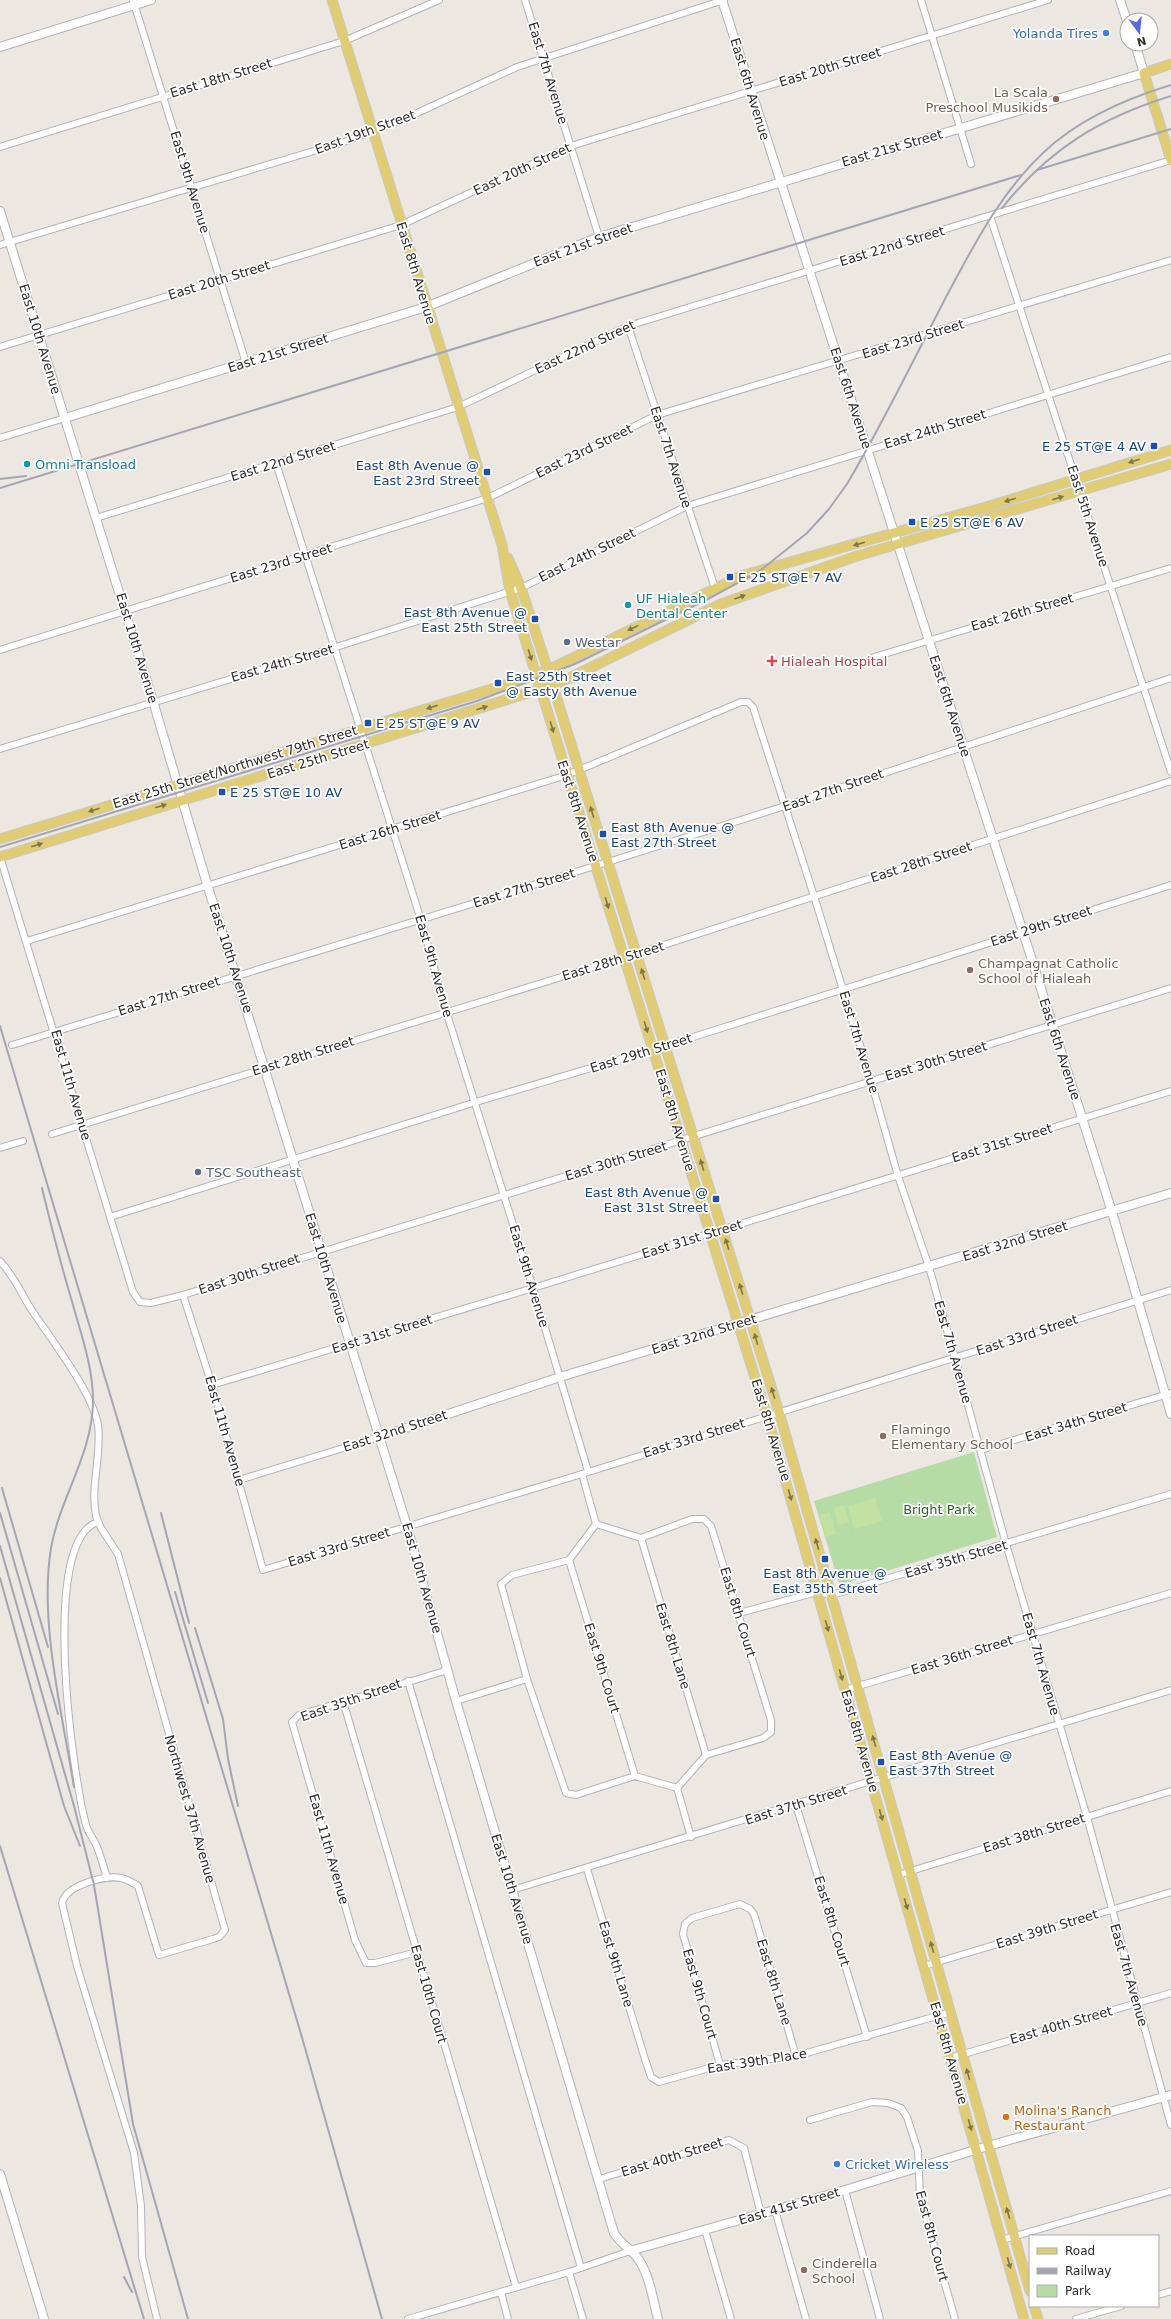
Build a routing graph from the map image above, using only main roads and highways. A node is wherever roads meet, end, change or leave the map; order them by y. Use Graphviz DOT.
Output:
graph roads {
  1 [pos="332,0"];
  2 [pos="1171,64"];
  3 [pos="1171,160"];
  4 [pos="1171,450"];
  5 [pos="1171,464"];
  6 [pos="502,545"];
  7 [pos="548,670"];
  8 [pos="536,674"];
  9 [pos="552,685"];
  10 [pos="541,689"];
  11 [pos="67,819"];
  12 [pos="72,834"];
  13 [pos="0,839"];
  14 [pos="0,857"];
  15 [pos="1029,2287"];
  16 [pos="1034,2307"];
  17 [pos="1024,2319"];
  18 [pos="1038,2319"];
  1 -- 6 [label="main road, East 8th Avenue"];
  2 -- 3 [label="main road, East 21st Street"];
  4 -- 7 [label="main road, East 25th Street/Northwest 79th Street, one-way"];
  9 -- 5 [label="main road, East 25th Street, one-way"];
  6 -- 7 [label="main road, East 8th Avenue"];
  6 -- 8 [label="main road, East 8th Avenue, one-way"];
  7 -- 8 [label="main road, East 25th Street/Northwest 79th Street"];
  7 -- 9 [label="main road, East 8th Avenue"];
  8 -- 10 [label="main road, East 8th Avenue"];
  8 -- 11 [label="main road, East 25th Street/Northwest 79th Street, one-way"];
  9 -- 10 [label="main road, East 25th Street"];
  15 -- 9 [label="main road, East 8th Avenue, one-way"];
  12 -- 10 [label="main road, East 25th Street, one-way"];
  10 -- 17 [label="main road, East 8th Avenue, one-way"];
  11 -- 12 [label="main road"];
  11 -- 13 [label="main road, East 25th Street/Northwest 79th Street"];
  14 -- 12 [label="main road, East 25th Street, one-way"];
  16 -- 18 [label="main road"];
}
